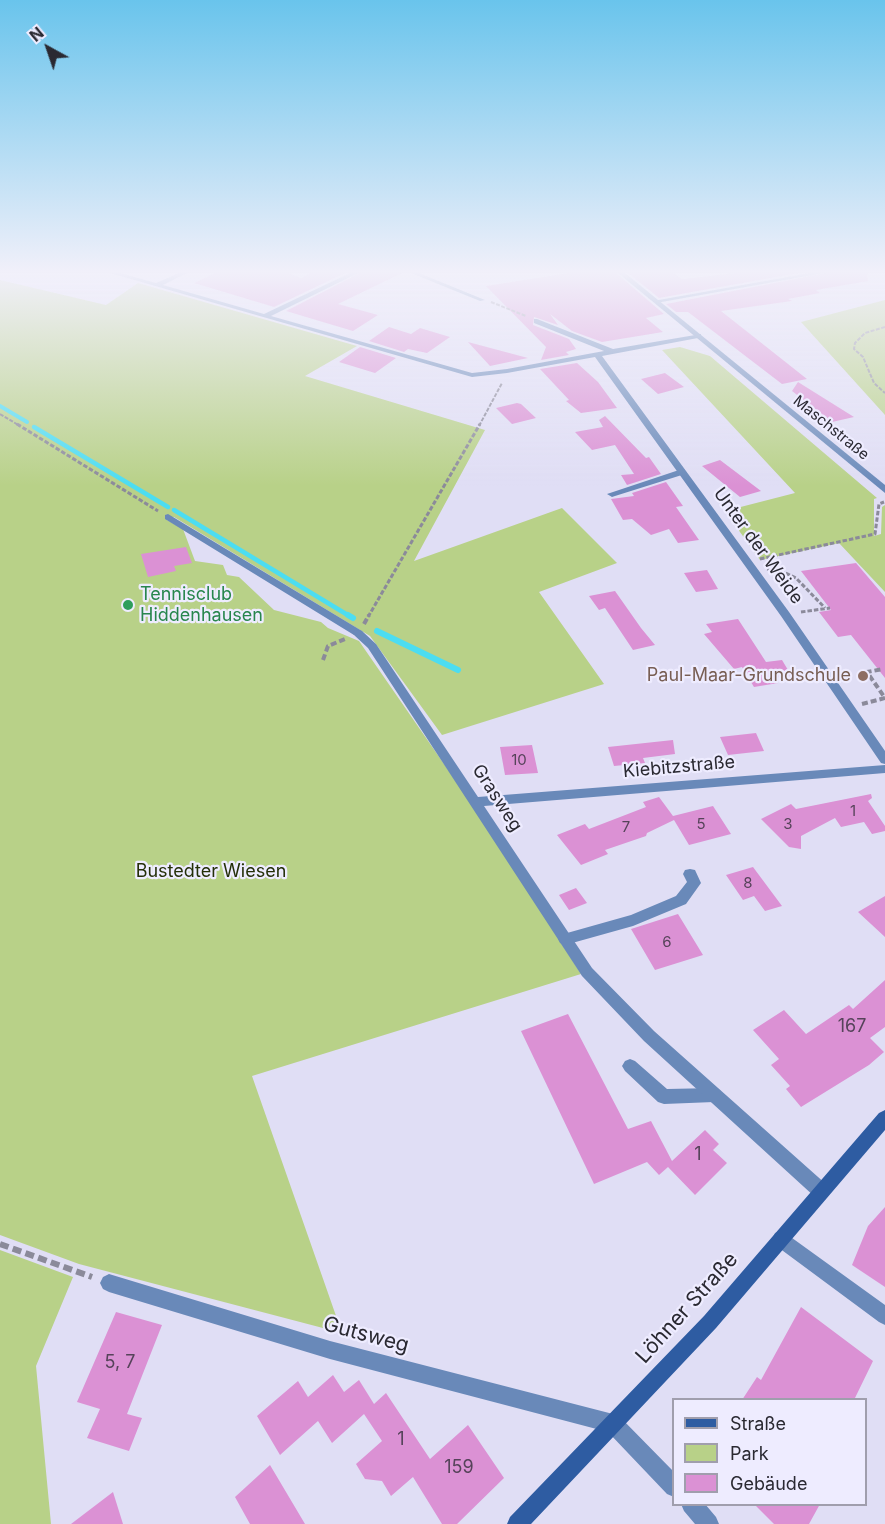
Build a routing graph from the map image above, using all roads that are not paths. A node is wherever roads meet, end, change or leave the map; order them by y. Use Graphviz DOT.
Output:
graph roads {
  1 [pos="363,344"];
  2 [pos="593,344"];
  3 [pos="654,344"];
  4 [pos="708,344"];
  5 [pos="612,352"];
  6 [pos="597,355"];
  7 [pos="682,472"];
  8 [pos="885,490"];
  9 [pos="612,494"];
  10 [pos="168,517"];
  11 [pos="885,760"];
  12 [pos="885,769"];
  13 [pos="477,802"];
  14 [pos="690,874"];
  15 [pos="565,939"];
  16 [pos="630,1066"];
  17 [pos="714,1095"];
  18 [pos="885,1118"];
  19 [pos="821,1191"];
  20 [pos="781,1239"];
  21 [pos="109,1283"];
  22 [pos="885,1316"];
  23 [pos="614,1424"];
  24 [pos="672,1485"];
  25 [pos="693,1506"];
  26 [pos="517,1524"];
  27 [pos="709,1524"];
  1 -- 6 [label="street"];
  2 -- 5 [label="street"];
  3 -- 5 [label="street"];
  4 -- 8 [label="street, Maschstraße"];
  5 -- 6 [label="street"];
  6 -- 7 [label="street, Unter der Weide"];
  7 -- 9 [label="street"];
  7 -- 11 [label="street, Unter der Weide"];
  10 -- 13 [label="street, Grasweg"];
  12 -- 13 [label="street, Kiebitzstraße"];
  13 -- 15 [label="street, Grasweg"];
  14 -- 15 [label="street"];
  15 -- 17 [label="street, Grasweg"];
  16 -- 17 [label="street"];
  17 -- 19 [label="street, Grasweg"];
  18 -- 19 [label="main road, Löhner Straße"];
  19 -- 20 [label="main road, Löhner Straße"];
  20 -- 22 [label="street"];
  20 -- 23 [label="main road, Löhner Straße"];
  21 -- 23 [label="street, Gutsweg"];
  23 -- 24 [label="street"];
  23 -- 26 [label="main road, Löhner Straße"];
  25 -- 27 [label="street"];
}
